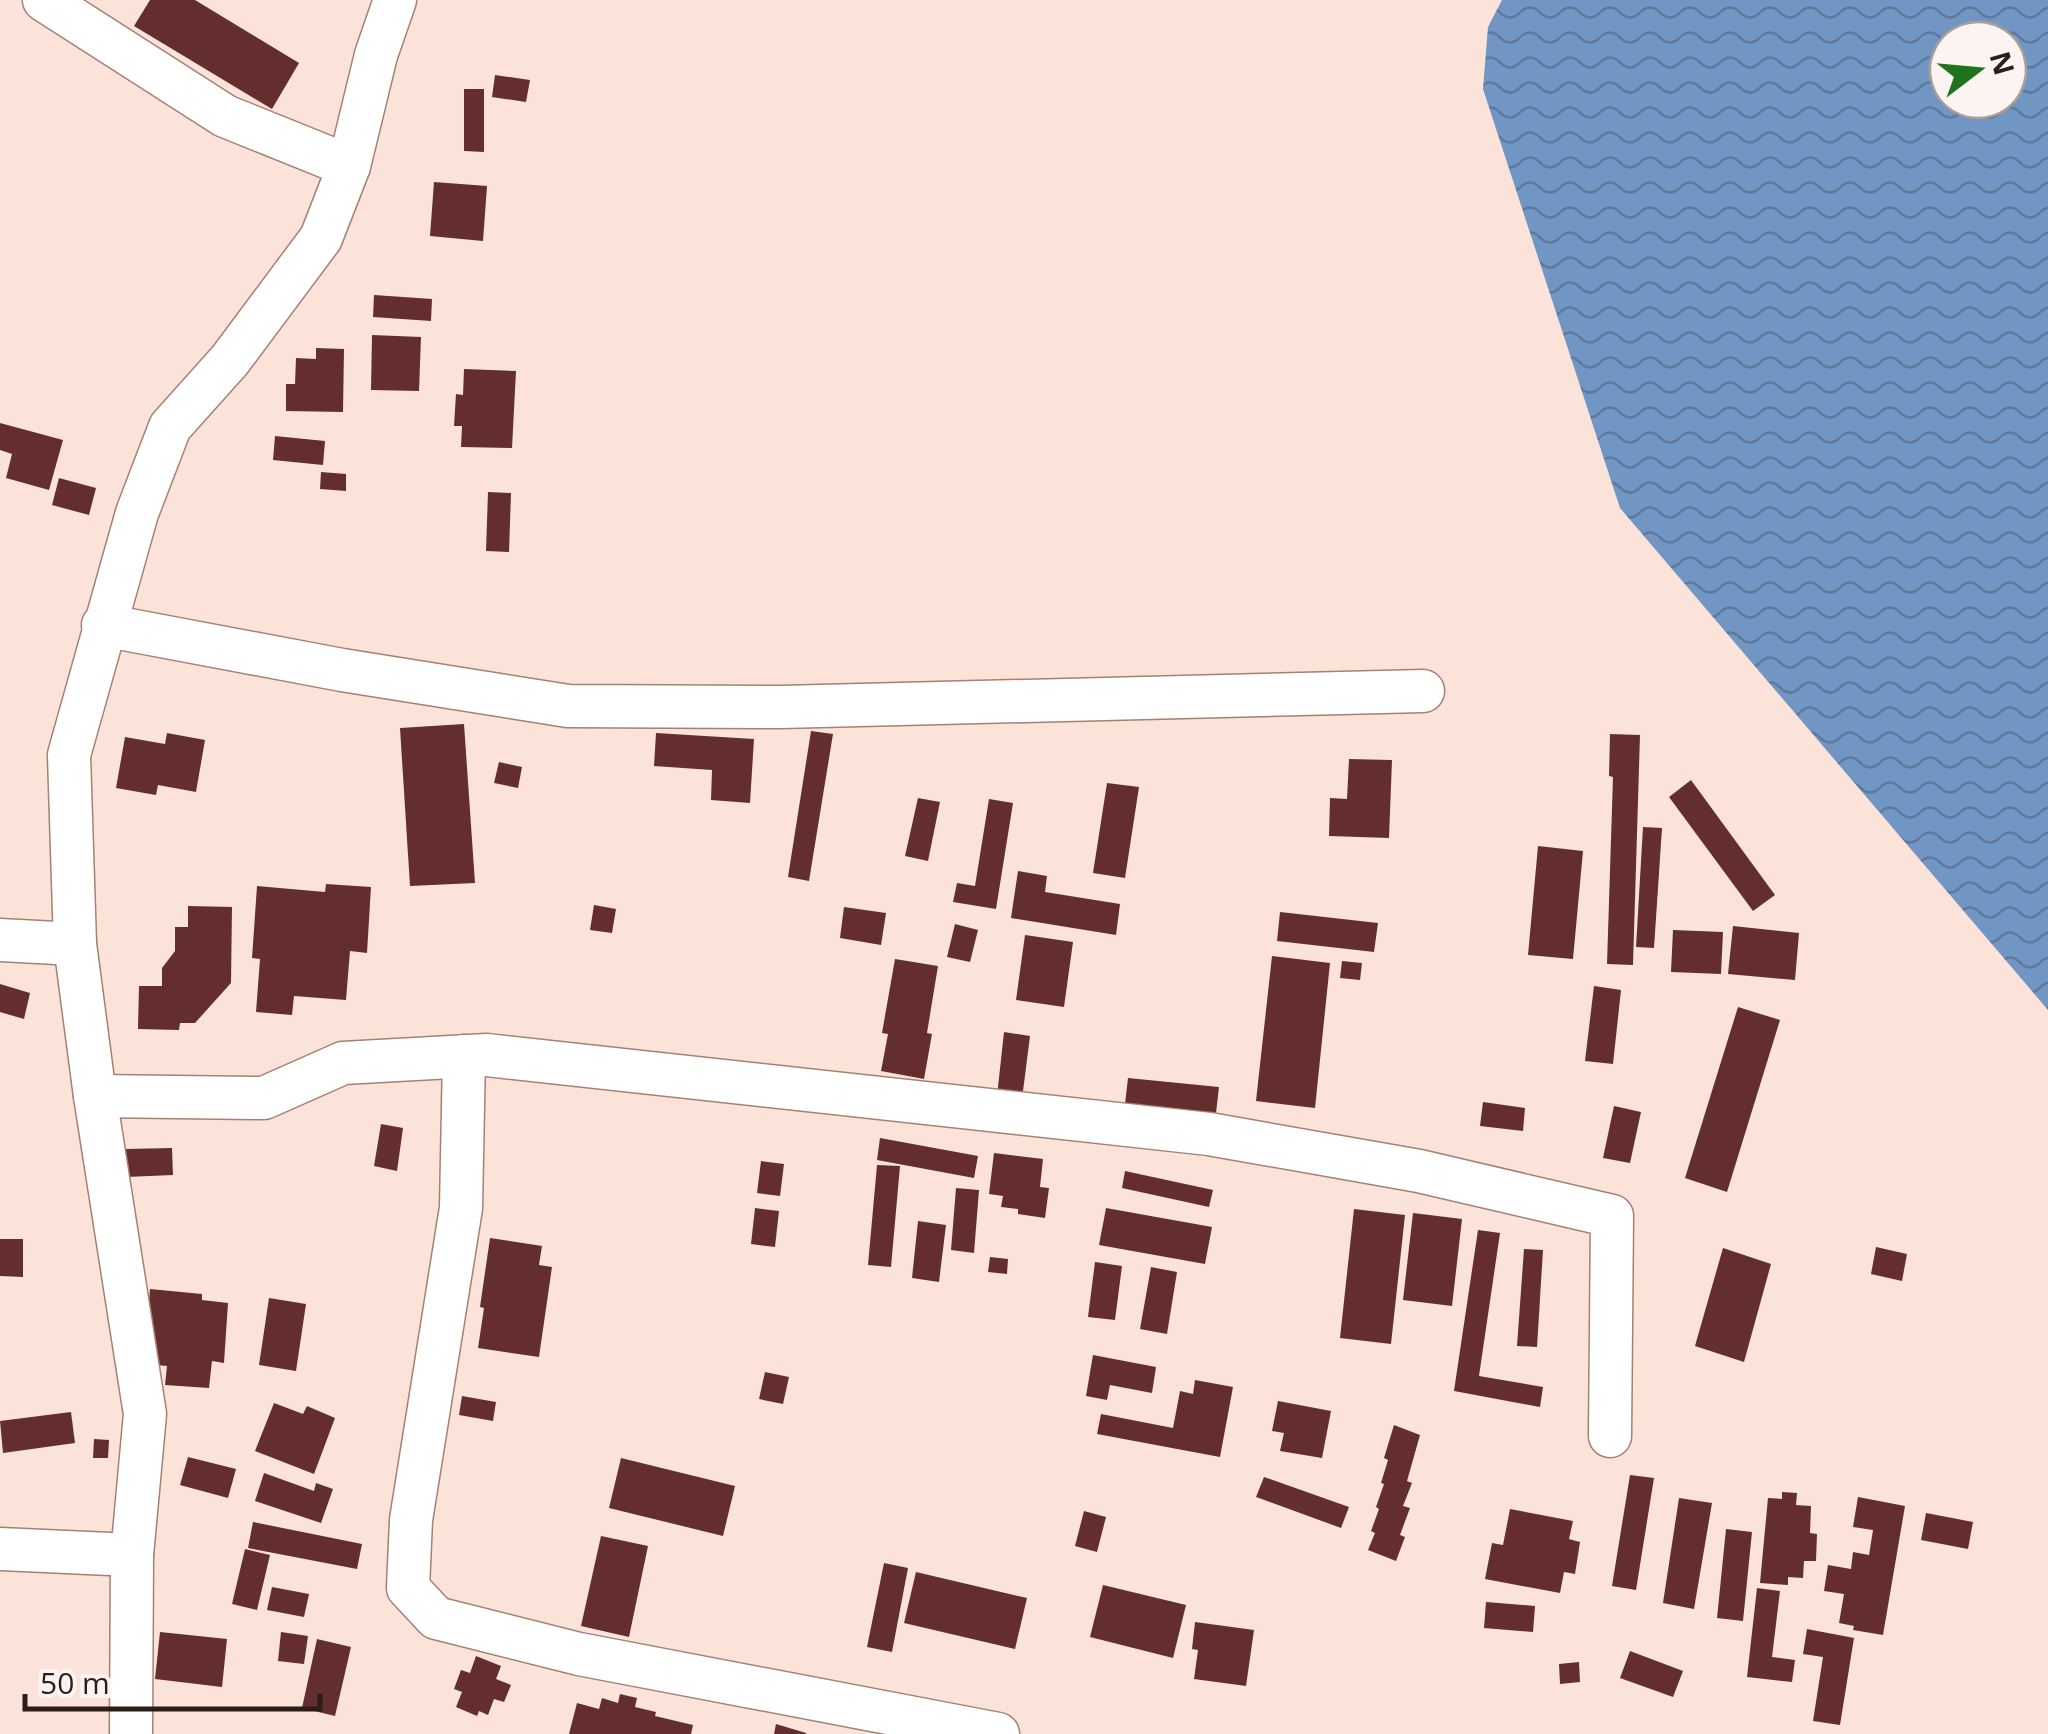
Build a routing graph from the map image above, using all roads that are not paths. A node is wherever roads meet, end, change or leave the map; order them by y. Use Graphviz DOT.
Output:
graph roads {
  1 [pos="44,0"];
  2 [pos="395,0"];
  3 [pos="349,166"];
  4 [pos="103,625"];
  5 [pos="1423,691"];
  6 [pos="0,940"];
  7 [pos="75,944"];
  8 [pos="464,1056"];
  9 [pos="95,1096"];
  10 [pos="1610,1436"];
  11 [pos="0,1548"];
  12 [pos="132,1555"];
  13 [pos="131,1734"];
  14 [pos="998,1734"];
  1 -- 3 [label="street"];
  2 -- 3 [label="street"];
  3 -- 4 [label="street"];
  4 -- 5 [label="street"];
  4 -- 7 [label="street"];
  6 -- 7 [label="street"];
  7 -- 9 [label="street"];
  8 -- 9 [label="street"];
  8 -- 10 [label="street"];
  8 -- 14 [label="street"];
  9 -- 12 [label="street"];
  11 -- 12 [label="street"];
  12 -- 13 [label="street"];
}
